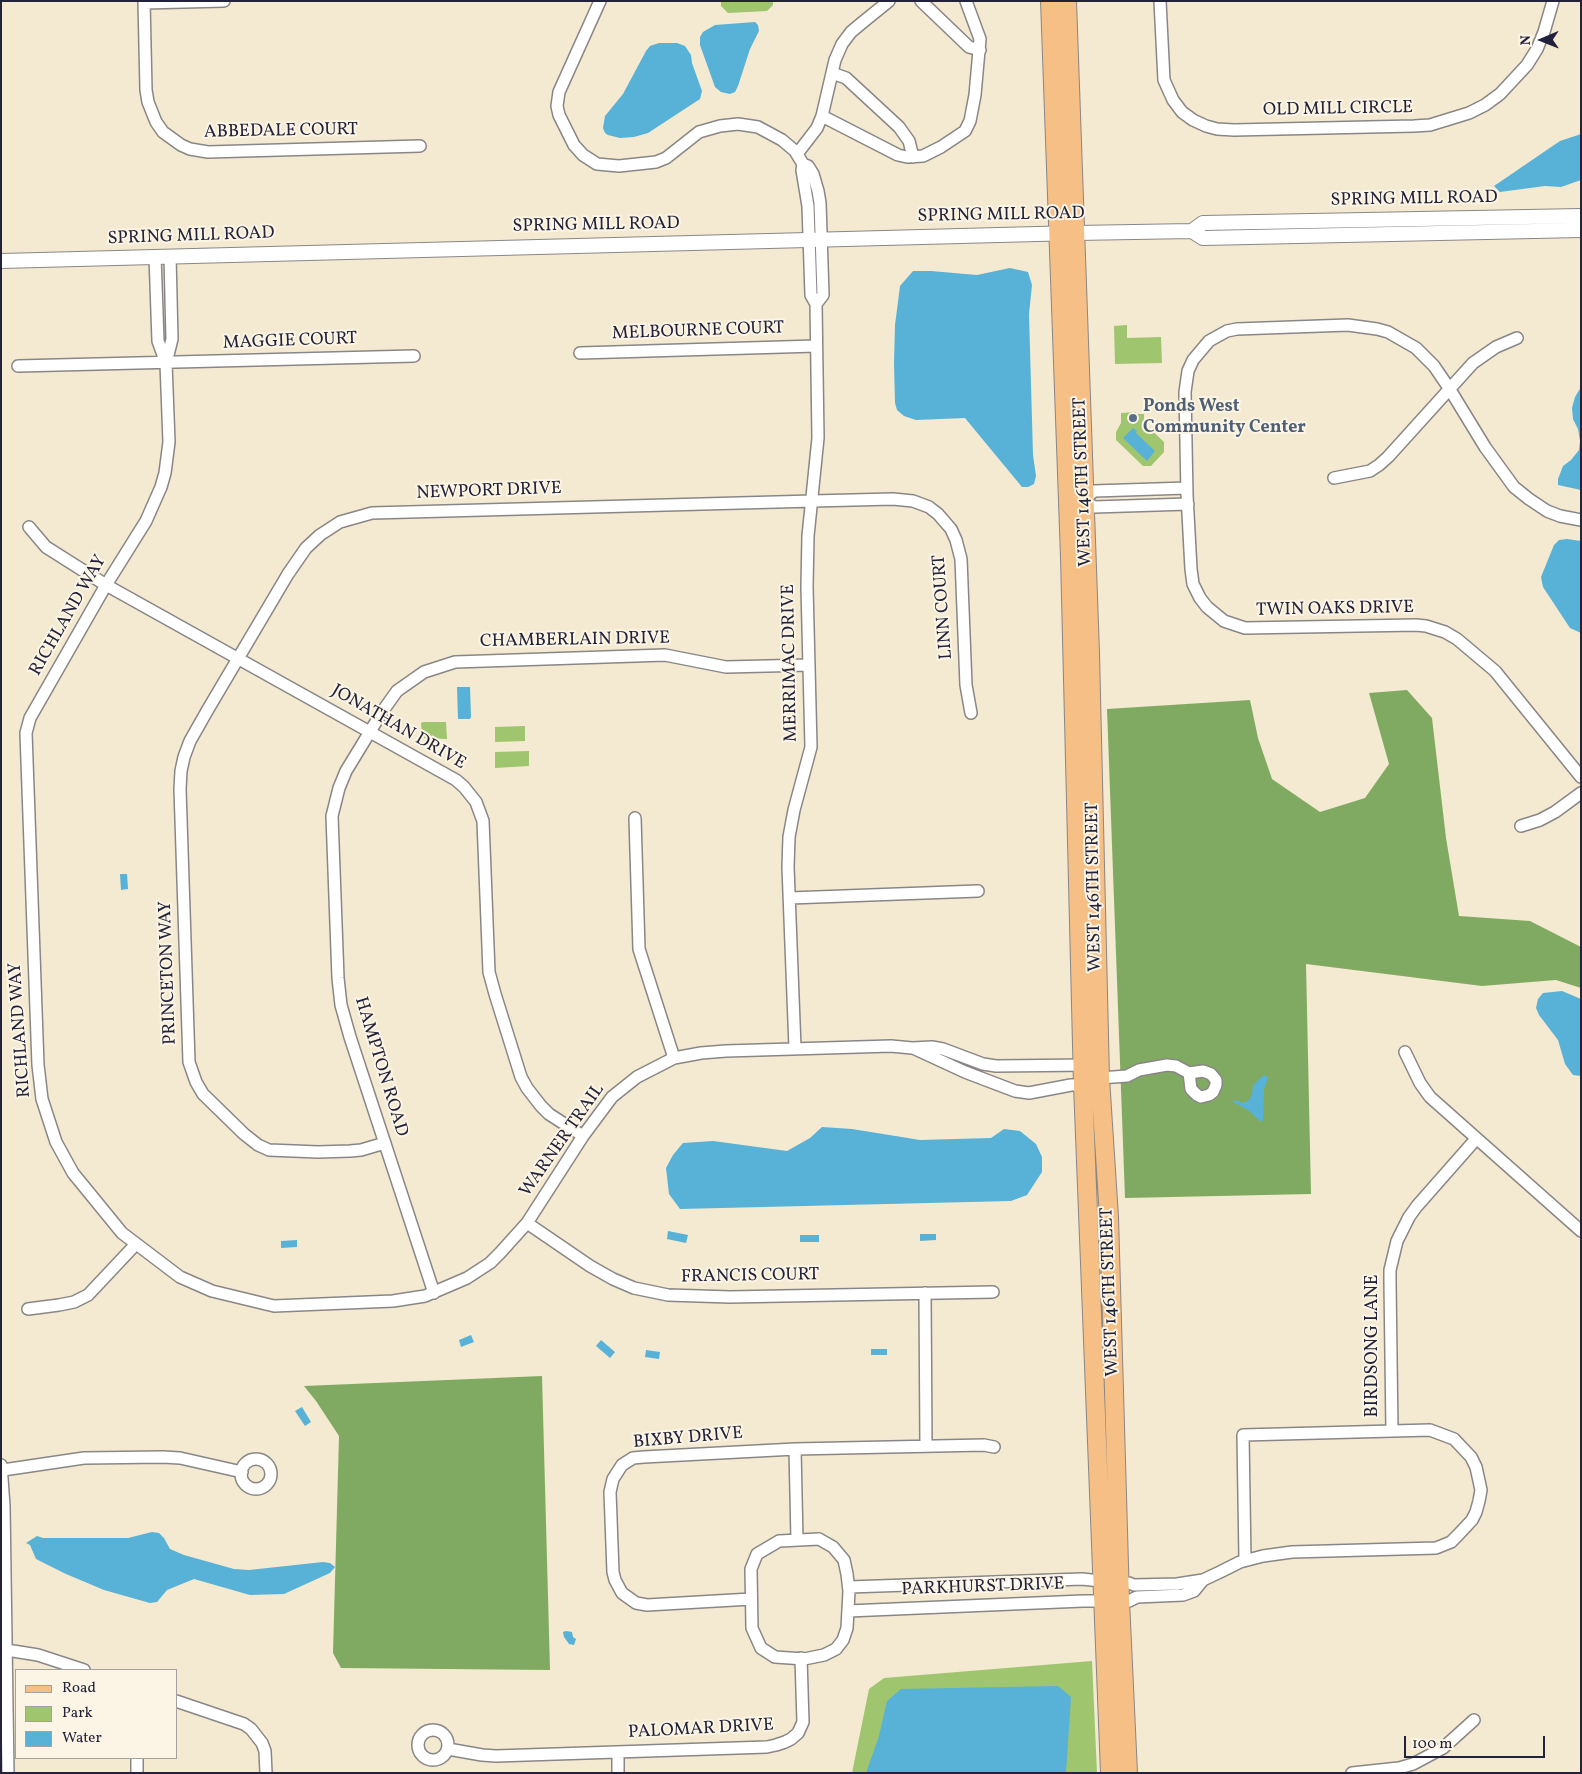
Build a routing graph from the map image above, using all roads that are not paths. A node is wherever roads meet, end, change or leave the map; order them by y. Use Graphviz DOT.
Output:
graph roads {
  1 [pos="224,1"];
  2 [pos="600,1"];
  3 [pos="889,1"];
  4 [pos="921,1"];
  5 [pos="966,1"];
  6 [pos="1050,1"];
  7 [pos="1066,1"];
  8 [pos="1160,1"];
  9 [pos="1553,1"];
  10 [pos="144,2"];
  11 [pos="980,50"];
  12 [pos="832,73"];
  13 [pos="822,116"];
  14 [pos="420,146"];
  15 [pos="913,157"];
  16 [pos="800,159"];
  17 [pos="1581,216"];
  18 [pos="1581,230"];
  19 [pos="1192,231"];
  20 [pos="1067,234"];
  21 [pos="816,240"];
  22 [pos="155,256"];
  23 [pos="170,256"];
  24 [pos="1,260"];
  25 [pos="1518,338"];
  26 [pos="816,346"];
  27 [pos="580,353"];
  28 [pos="414,356"];
  29 [pos="166,363"];
  30 [pos="18,366"];
  31 [pos="1449,388"];
  32 [pos="1334,478"];
  33 [pos="1187,496"];
  34 [pos="813,501"];
  35 [pos="1076,501"];
  36 [pos="1581,520"];
  37 [pos="29,527"];
  38 [pos="106,585"];
  39 [pos="238,658"];
  40 [pos="809,665"];
  41 [pos="971,713"];
  42 [pos="1092,727"];
  43 [pos="1074,728"];
  44 [pos="370,731"];
  45 [pos="1581,777"];
  46 [pos="1581,793"];
  47 [pos="635,818"];
  48 [pos="1521,826"];
  49 [pos="978,892"];
  50 [pos="790,898"];
  51 [pos="795,1048"];
  52 [pos="912,1048"];
  53 [pos="1406,1052"];
  54 [pos="674,1058"];
  55 [pos="983,1064"];
  56 [pos="1189,1073"];
  57 [pos="1096,1074"];
  58 [pos="980,1077"];
  59 [pos="1083,1085"];
  60 [pos="583,1136"];
  61 [pos="1476,1139"];
  62 [pos="385,1143"];
  63 [pos="527,1223"];
  64 [pos="1581,1231"];
  65 [pos="136,1244"];
  66 [pos="993,1292"];
  67 [pos="434,1293"];
  68 [pos="925,1293"];
  69 [pos="355,1302"];
  70 [pos="28,1309"];
  71 [pos="1392,1431"];
  72 [pos="926,1446"];
  73 [pos="994,1447"];
  74 [pos="795,1449"];
  75 [pos="2,1468"];
  76 [pos="242,1472"];
  77 [pos="797,1540"];
  78 [pos="1245,1560"];
  79 [pos="1204,1580"];
  80 [pos="849,1587"];
  81 [pos="1111,1591"];
  82 [pos="751,1599"];
  83 [pos="848,1611"];
  84 [pos="4,1651"];
  85 [pos="801,1658"];
  86 [pos="81,1669"];
  87 [pos="178,1702"];
  88 [pos="1474,1720"];
  89 [pos="448,1749"];
  90 [pos="618,1752"];
  91 [pos="137,1759"];
  92 [pos="1399,1771"];
  93 [pos="8,1773"];
  94 [pos="137,1773"];
  95 [pos="266,1773"];
  96 [pos="618,1773"];
  97 [pos="1110,1773"];
  98 [pos="1128,1773"];
  99 [pos="1352,1773"];
  1 -- 10 [label="street"];
  2 -- 16 [label="street, MERRIMAC DRIVE"];
  3 -- 12 [label="street"];
  4 -- 11 [label="street"];
  5 -- 11 [label="street"];
  6 -- 20 [label="main road, WEST 146TH STREET"];
  7 -- 20 [label="main road, WEST 146TH STREET"];
  8 -- 9 [label="street, OLD MILL CIRCLE"];
  10 -- 14 [label="street, ABBEDALE COURT"];
  11 -- 15 [label="street"];
  12 -- 13 [label="street"];
  12 -- 15 [label="street"];
  13 -- 15 [label="street"];
  13 -- 16 [label="street"];
  16 -- 21 [label="street, MERRIMAC DRIVE"];
  17 -- 19 [label="street, SPRING MILL ROAD"];
  18 -- 19 [label="street, SPRING MILL ROAD"];
  19 -- 20 [label="street, SPRING MILL ROAD"];
  20 -- 21 [label="street, SPRING MILL ROAD"];
  20 -- 35 [label="main road, WEST 146TH STREET"];
  21 -- 23 [label="street, SPRING MILL ROAD"];
  21 -- 26 [label="street, MERRIMAC DRIVE"];
  22 -- 23 [label="street, SPRING MILL ROAD"];
  22 -- 24 [label="street, SPRING MILL ROAD"];
  22 -- 29 [label="street"];
  23 -- 29 [label="street, RICHLAND WAY"];
  25 -- 31 [label="street"];
  26 -- 27 [label="street, MELBOURNE COURT"];
  26 -- 34 [label="street, MERRIMAC DRIVE"];
  28 -- 29 [label="street, MAGGIE COURT"];
  29 -- 30 [label="street, MAGGIE COURT"];
  29 -- 38 [label="street, RICHLAND WAY"];
  31 -- 32 [label="street"];
  31 -- 33 [label="street, TWIN OAKS DRIVE"];
  31 -- 36 [label="street, TWIN OAKS DRIVE"];
  33 -- 35 [label="street"];
  33 -- 35 [label="street"];
  33 -- 45 [label="street, TWIN OAKS DRIVE"];
  34 -- 39 [label="street, NEWPORT DRIVE"];
  34 -- 40 [label="street, MERRIMAC DRIVE"];
  34 -- 41 [label="street, LINN COURT"];
  35 -- 42 [label="main road, WEST 146TH STREET"];
  35 -- 43 [label="main road, WEST 146TH STREET"];
  37 -- 38 [label="street, JONATHAN DRIVE"];
  38 -- 39 [label="street, JONATHAN DRIVE"];
  38 -- 65 [label="street, RICHLAND WAY"];
  39 -- 44 [label="street, JONATHAN DRIVE"];
  39 -- 62 [label="street, PRINCETON WAY"];
  40 -- 44 [label="street, CHAMBERLAIN DRIVE"];
  40 -- 50 [label="street, MERRIMAC DRIVE"];
  42 -- 43 [label="main road"];
  42 -- 57 [label="main road, WEST 146TH STREET"];
  43 -- 57 [label="main road, WEST 146TH STREET"];
  44 -- 60 [label="street, JONATHAN DRIVE"];
  44 -- 62 [label="street, HAMPTON ROAD"];
  46 -- 48 [label="street"];
  47 -- 54 [label="street"];
  49 -- 50 [label="street"];
  50 -- 51 [label="street, MERRIMAC DRIVE"];
  51 -- 52 [label="street, WARNER TRAIL"];
  51 -- 54 [label="street, WARNER TRAIL"];
  52 -- 55 [label="street, WARNER TRAIL"];
  52 -- 58 [label="street, WARNER TRAIL"];
  53 -- 61 [label="street"];
  54 -- 60 [label="street, WARNER TRAIL"];
  55 -- 57 [label="street, WARNER TRAIL"];
  55 -- 58 [label="street"];
  56 -- 57 [label="street, WARNER TRAIL"];
  57 -- 59 [label="main road, WEST 146TH STREET"];
  57 -- 81 [label="main road, WEST 146TH STREET"];
  58 -- 59 [label="street, WARNER TRAIL"];
  59 -- 81 [label="main road, WEST 146TH STREET"];
  60 -- 63 [label="street, WARNER TRAIL"];
  61 -- 64 [label="street"];
  61 -- 71 [label="street, BIRDSONG LANE"];
  62 -- 67 [label="street, HAMPTON ROAD"];
  63 -- 67 [label="street, WARNER TRAIL"];
  63 -- 68 [label="street, FRANCIS COURT"];
  65 -- 69 [label="street, RICHLAND WAY"];
  65 -- 70 [label="street"];
  66 -- 68 [label="street, FRANCIS COURT"];
  67 -- 69 [label="street, WARNER TRAIL"];
  68 -- 72 [label="street"];
  71 -- 78 [label="street"];
  71 -- 78 [label="street"];
  72 -- 73 [label="street, BIXBY DRIVE"];
  72 -- 74 [label="street, BIXBY DRIVE"];
  74 -- 77 [label="street"];
  74 -- 82 [label="street, BIXBY DRIVE"];
  75 -- 76 [label="street"];
  75 -- 84 [label="street"];
  77 -- 80 [label="street"];
  77 -- 82 [label="street"];
  78 -- 79 [label="street"];
  79 -- 81 [label="street"];
  79 -- 81 [label="street"];
  80 -- 81 [label="street, PARKHURST DRIVE"];
  80 -- 83 [label="street"];
  81 -- 83 [label="street, PARKHURST DRIVE"];
  81 -- 97 [label="main road, WEST 146TH STREET"];
  81 -- 98 [label="main road, WEST 146TH STREET"];
  82 -- 85 [label="street"];
  83 -- 85 [label="street"];
  84 -- 86 [label="street"];
  84 -- 93 [label="street"];
  85 -- 90 [label="street, PALOMAR DRIVE"];
  87 -- 95 [label="street"];
  88 -- 92 [label="street"];
  89 -- 90 [label="street, PALOMAR DRIVE"];
  90 -- 96 [label="street"];
  91 -- 94 [label="street"];
  92 -- 99 [label="street"];
}
